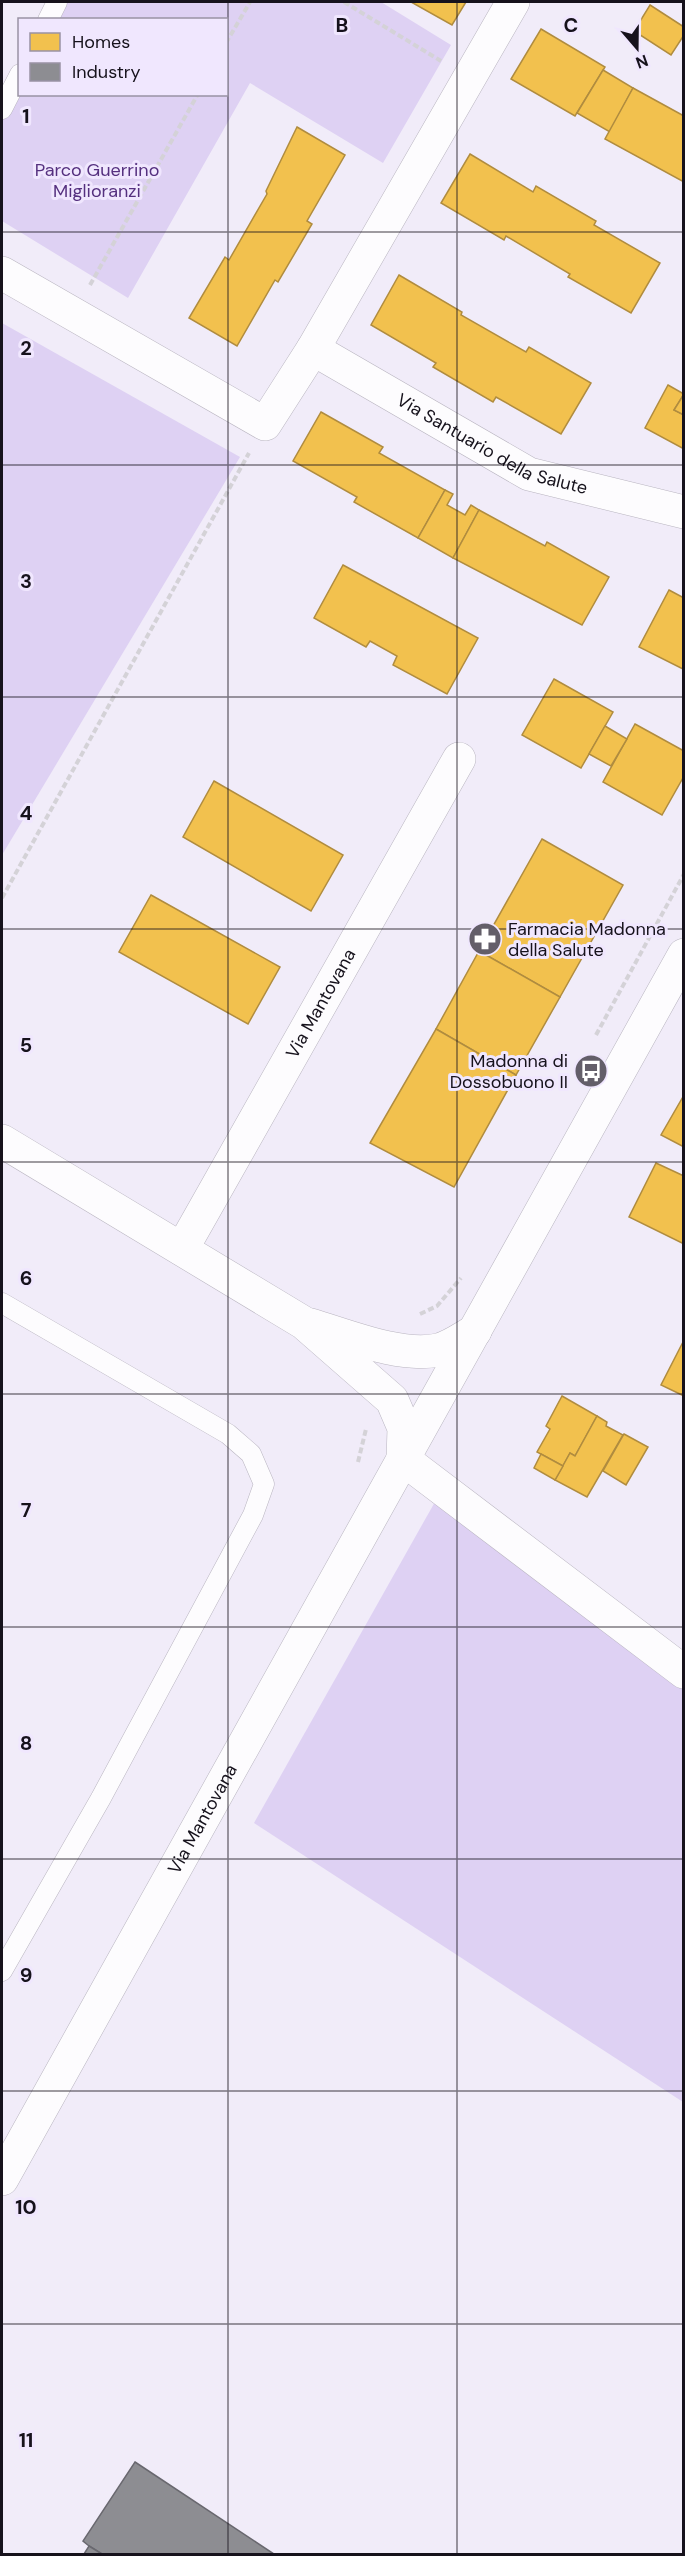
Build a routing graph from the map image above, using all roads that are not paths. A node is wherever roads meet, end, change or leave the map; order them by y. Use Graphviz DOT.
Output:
graph roads {
  1 [pos="57,2"];
  2 [pos="513,2"];
  3 [pos="49,18"];
  4 [pos="18,78"];
  5 [pos="2,109"];
  6 [pos="2,273"];
  7 [pos="313,349"];
  8 [pos="684,512"];
  9 [pos="459,759"];
  10 [pos="684,955"];
  11 [pos="2,1142"];
  12 [pos="182,1250"];
  13 [pos="2,1303"];
  14 [pos="304,1323"];
  15 [pos="475,1330"];
  16 [pos="404,1460"];
  17 [pos="684,1672"];
  18 [pos="2,1971"];
  19 [pos="2,2179"];
  1 -- 3 [label="lane"];
  2 -- 7 [label="street"];
  4 -- 5 [label="lane"];
  6 -- 7 [label="street"];
  7 -- 8 [label="street, Via Santuario della Salute"];
  9 -- 12 [label="street, Via Mantovana"];
  10 -- 15 [label="street, Via Mantovana"];
  11 -- 12 [label="street, Via Mantovana"];
  12 -- 14 [label="street, Via Mantovana"];
  13 -- 18 [label="lane"];
  14 -- 15 [label="street, Via Mantovana"];
  14 -- 16 [label="street, Via Mantovana"];
  15 -- 16 [label="street, Via Mantovana"];
  16 -- 17 [label="street"];
  16 -- 19 [label="street, Via Mantovana"];
}
